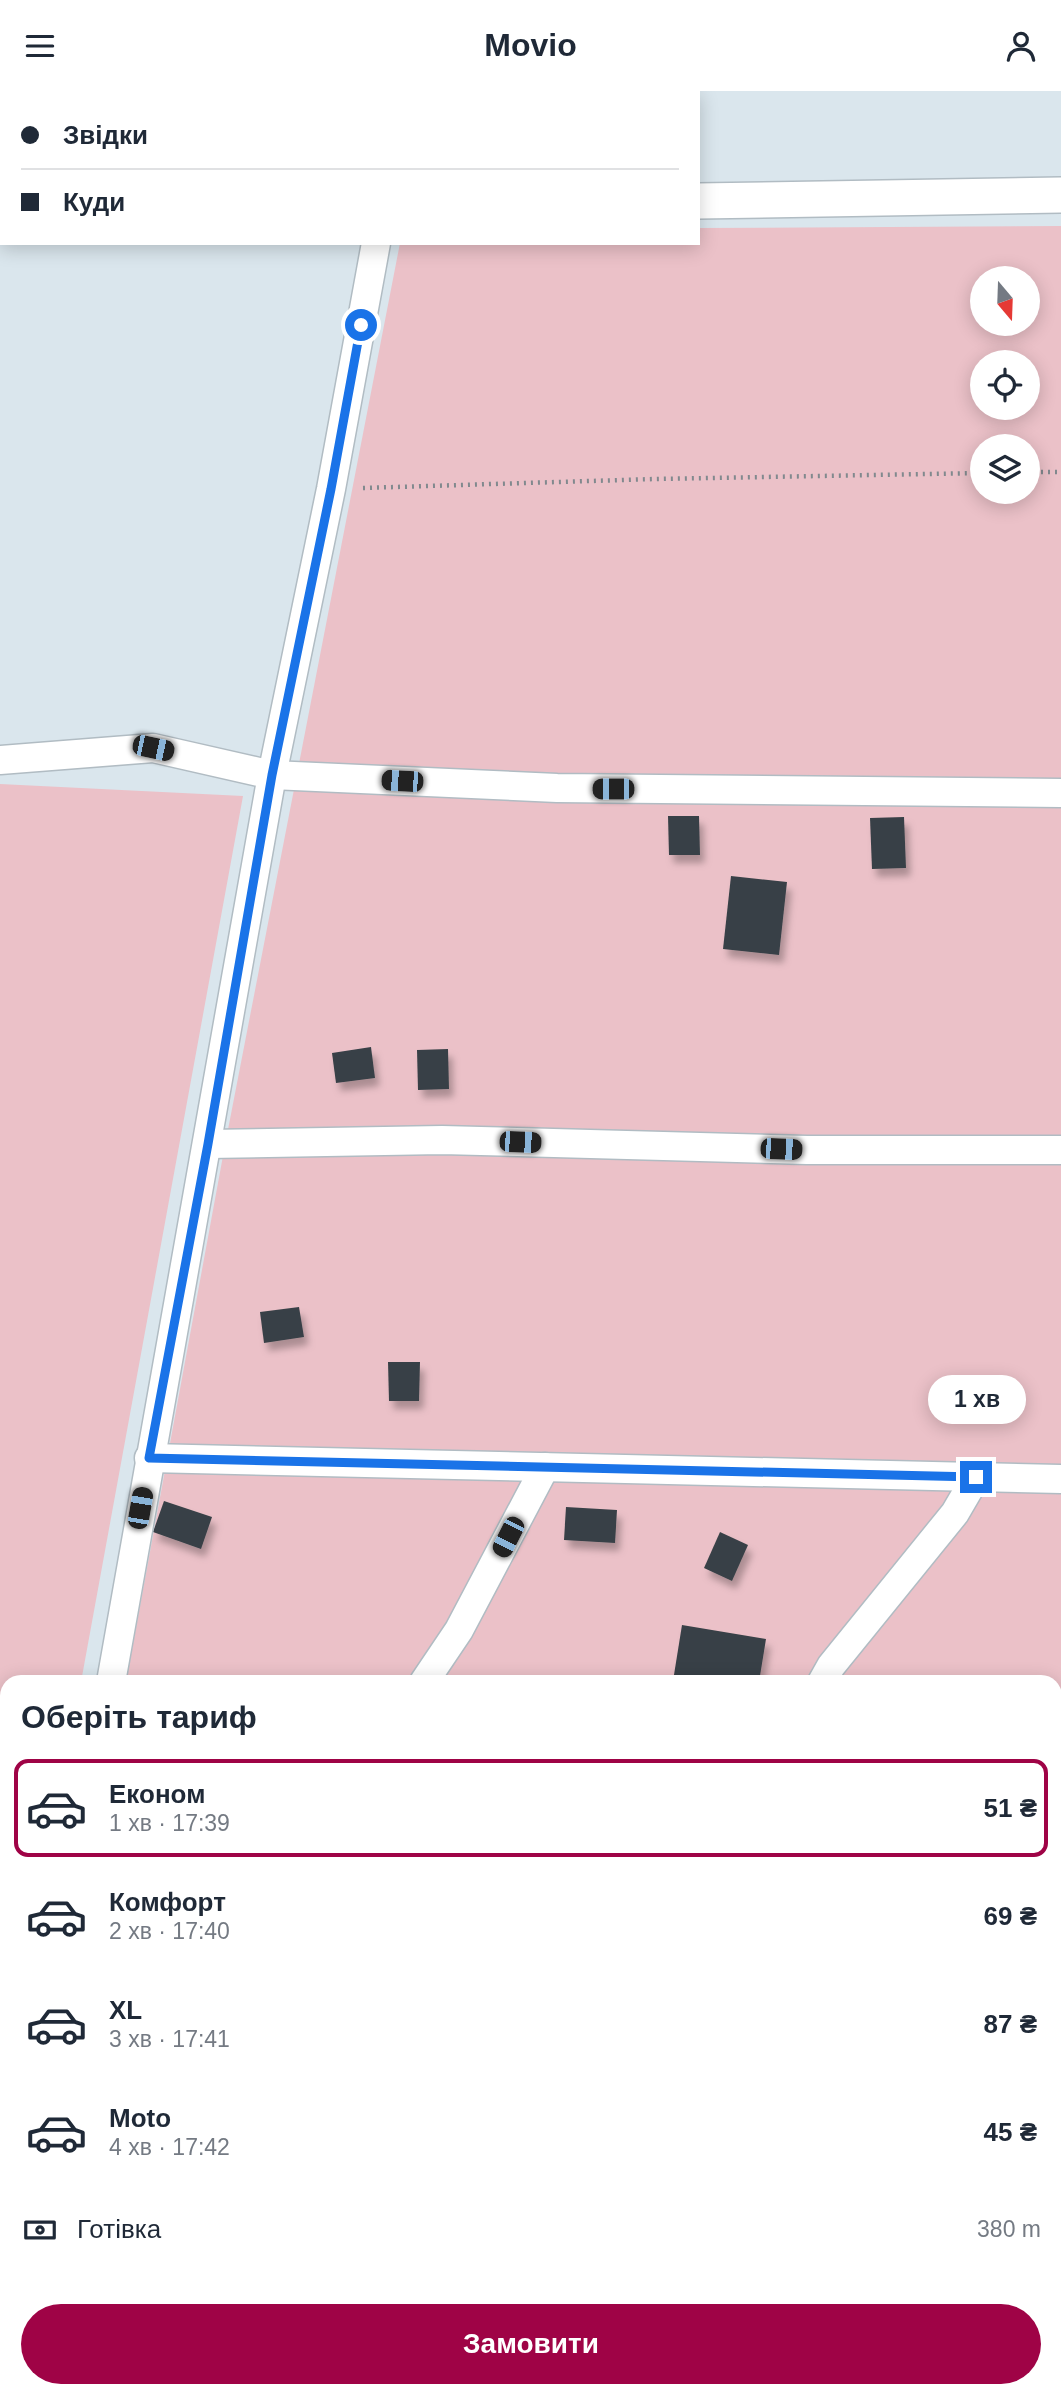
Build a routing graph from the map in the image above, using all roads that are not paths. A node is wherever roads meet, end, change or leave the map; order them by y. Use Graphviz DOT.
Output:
graph roads {
  1 [pos="1061,195"];
  2 [pos="700,201"];
  3 [pos="376,245"];
  4 [pos="0,760"];
  5 [pos="272,775"];
  6 [pos="1061,793"];
  7 [pos="208,1144"];
  8 [pos="1061,1150"];
  9 [pos="149,1458"];
  10 [pos="545,1467"];
  11 [pos="976,1477"];
  12 [pos="1061,1479"];
  13 [pos="112,1675"];
  14 [pos="429,1675"];
  15 [pos="826,1675"];
  1 -- 2 [label="street"];
  3 -- 5 [label="street"];
  4 -- 5 [label="street"];
  5 -- 6 [label="street"];
  5 -- 7 [label="street"];
  7 -- 8 [label="street"];
  7 -- 9 [label="street"];
  9 -- 10 [label="street"];
  9 -- 13 [label="street"];
  10 -- 11 [label="street"];
  10 -- 14 [label="street"];
  11 -- 12 [label="street"];
  11 -- 15 [label="street"];
}
